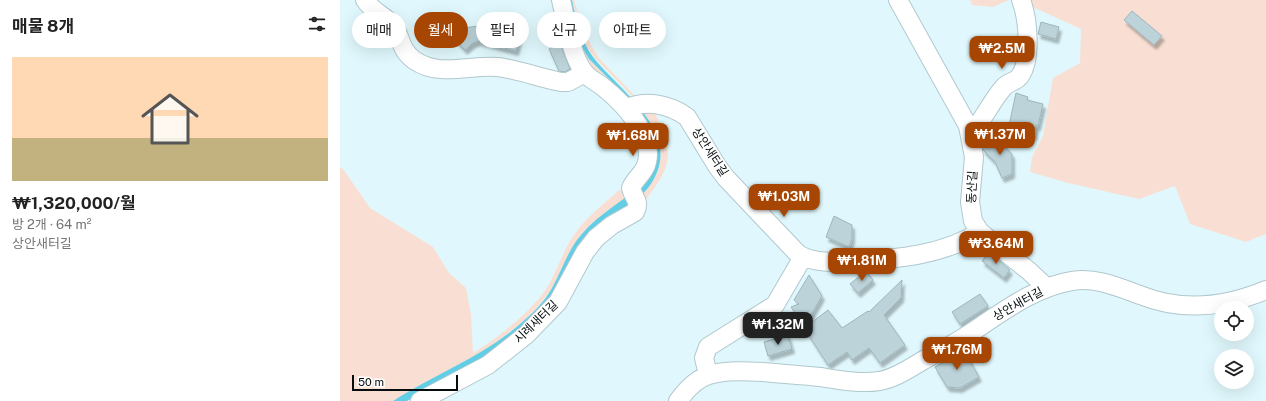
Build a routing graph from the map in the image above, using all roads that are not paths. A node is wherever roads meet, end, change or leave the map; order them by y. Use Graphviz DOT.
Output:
graph roads {
  1 [pos="365,0"];
  2 [pos="561,0"];
  3 [pos="898,0"];
  4 [pos="1021,0"];
  5 [pos="585,73"];
  6 [pos="633,106"];
  7 [pos="971,134"];
  8 [pos="980,232"];
  9 [pos="803,257"];
  10 [pos="1047,288"];
  11 [pos="1266,290"];
  12 [pos="708,375"];
  13 [pos="420,401"];
  14 [pos="678,401"];
  1 -- 5 [label="street"];
  2 -- 5 [label="street, 시례새터길"];
  3 -- 7 [label="street, 동산길"];
  4 -- 7 [label="street"];
  5 -- 6 [label="street, 시례새터길"];
  6 -- 9 [label="street, 상안새터길"];
  6 -- 13 [label="street, 시례새터길"];
  7 -- 8 [label="street, 동산길"];
  8 -- 9 [label="street"];
  8 -- 10 [label="street, 동산길"];
  9 -- 12 [label="street"];
  10 -- 11 [label="street, 상안새터길"];
  10 -- 12 [label="street, 상안새터길"];
  12 -- 14 [label="street, 상안새터길"];
}
